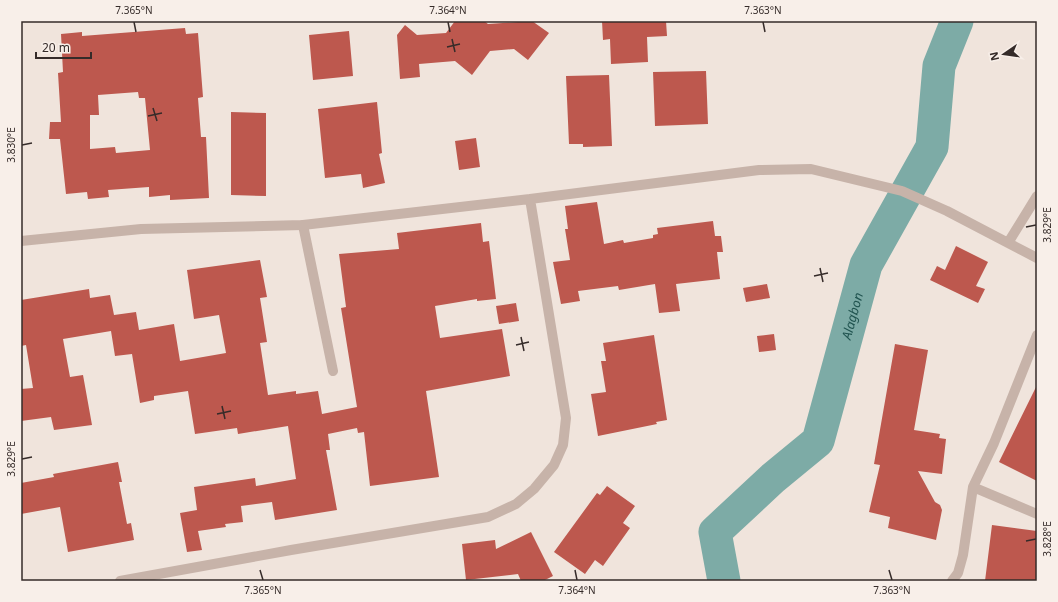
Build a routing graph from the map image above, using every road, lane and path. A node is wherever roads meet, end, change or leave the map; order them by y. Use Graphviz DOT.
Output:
graph roads {
  1 [pos="1037,196"];
  2 [pos="530,199"];
  3 [pos="303,225"];
  4 [pos="21,241"];
  5 [pos="1008,243"];
  6 [pos="1037,258"];
  7 [pos="1037,335"];
  8 [pos="333,371"];
  9 [pos="972,487"];
  10 [pos="1037,514"];
  11 [pos="120,581"];
  12 [pos="952,581"];
  1 -- 5 [label="street"];
  2 -- 3 [label="street"];
  2 -- 5 [label="street"];
  2 -- 11 [label="street"];
  3 -- 4 [label="street"];
  3 -- 8 [label="street"];
  5 -- 6 [label="street"];
  7 -- 9 [label="street"];
  9 -- 10 [label="street"];
  9 -- 12 [label="street"];
}
